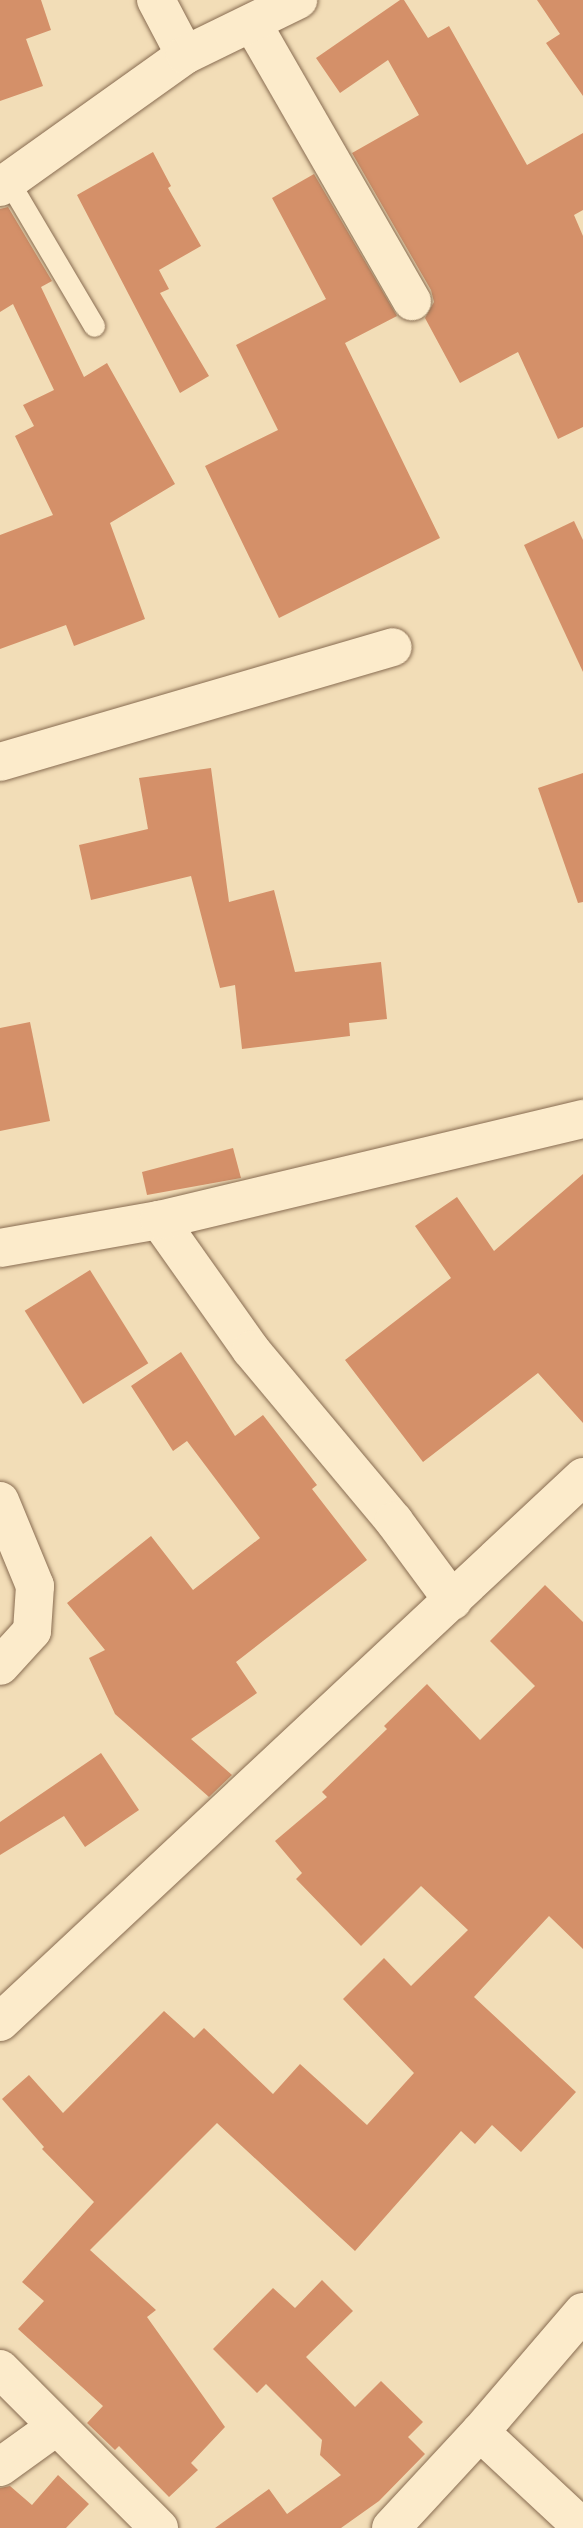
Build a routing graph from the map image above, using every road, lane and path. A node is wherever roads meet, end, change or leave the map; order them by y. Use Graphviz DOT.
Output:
graph roads {
  1 [pos="156,0"];
  2 [pos="298,0"];
  3 [pos="252,23"];
  4 [pos="185,55"];
  5 [pos="4,185"];
  6 [pos="412,301"];
  7 [pos="94,326"];
  8 [pos="392,647"];
  9 [pos="0,762"];
  10 [pos="583,1119"];
  11 [pos="159,1220"];
  12 [pos="0,1248"];
  13 [pos="583,1476"];
  14 [pos="0,1501"];
  15 [pos="453,1601"];
  16 [pos="0,1666"];
  17 [pos="0,2022"];
  18 [pos="583,2312"];
  19 [pos="0,2369"];
  20 [pos="57,2426"];
  21 [pos="480,2432"];
  22 [pos="0,2467"];
  23 [pos="159,2528"];
  24 [pos="390,2528"];
  25 [pos="583,2528"];
  1 -- 4 [label="street"];
  2 -- 3 [label="street"];
  3 -- 4 [label="street"];
  3 -- 6 [label="street"];
  4 -- 5 [label="street"];
  5 -- 7 [label="lane"];
  8 -- 9 [label="street"];
  10 -- 11 [label="street"];
  11 -- 12 [label="street"];
  11 -- 15 [label="street"];
  13 -- 15 [label="street"];
  14 -- 16 [label="street"];
  15 -- 17 [label="street"];
  18 -- 21 [label="street"];
  19 -- 20 [label="street"];
  20 -- 22 [label="street"];
  20 -- 23 [label="street"];
  21 -- 24 [label="street"];
  21 -- 25 [label="street"];
}
